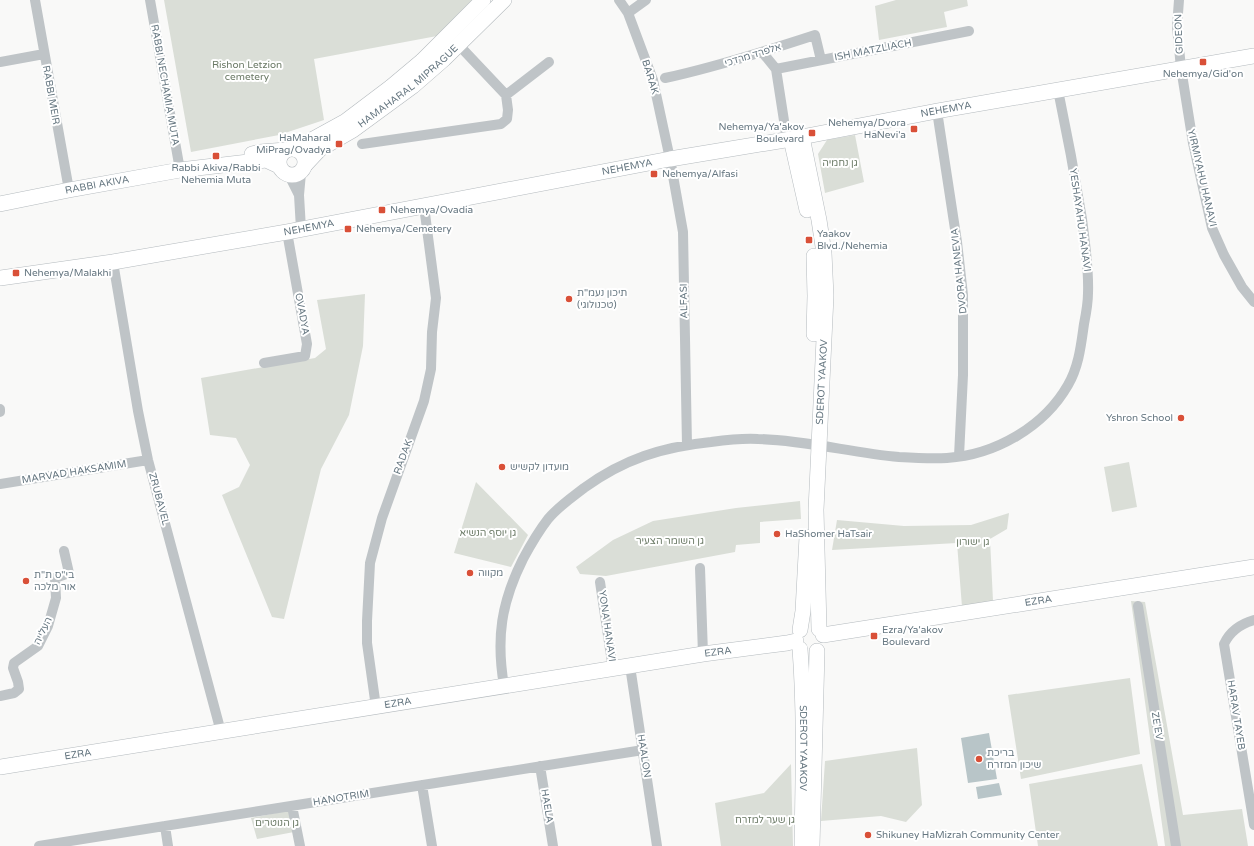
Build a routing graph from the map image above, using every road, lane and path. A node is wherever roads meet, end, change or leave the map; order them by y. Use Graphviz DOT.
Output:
graph roads {
  1 [pos="35,0"];
  2 [pos="150,0"];
  3 [pos="483,0"];
  4 [pos="504,0"];
  5 [pos="619,0"];
  6 [pos="646,0"];
  7 [pos="1179,0"];
  8 [pos="628,13"];
  9 [pos="969,31"];
  10 [pos="454,39"];
  11 [pos="762,52"];
  12 [pos="44,54"];
  13 [pos="1254,56"];
  14 [pos="821,60"];
  15 [pos="0,62"];
  16 [pos="549,62"];
  17 [pos="1181,68"];
  18 [pos="776,70"];
  19 [pos="665,78"];
  20 [pos="1058,90"];
  21 [pos="506,95"];
  22 [pos="937,111"];
  23 [pos="793,138"];
  24 [pos="362,144"];
  25 [pos="290,150"];
  26 [pos="670,158"];
  27 [pos="294,169"];
  28 [pos="187,170"];
  29 [pos="69,190"];
  30 [pos="0,204"];
  31 [pos="424,206"];
  32 [pos="294,230"];
  33 [pos="113,262"];
  34 [pos="0,278"];
  35 [pos="1254,302"];
  36 [pos="264,363"];
  37 [pos="815,444"];
  38 [pos="687,445"];
  39 [pos="960,456"];
  40 [pos="148,460"];
  41 [pos="0,484"];
  42 [pos="64,551"];
  43 [pos="1254,567"];
  44 [pos="700,568"];
  45 [pos="600,582"];
  46 [pos="1138,606"];
  47 [pos="1254,620"];
  48 [pos="821,632"];
  49 [pos="799,640"];
  50 [pos="817,651"];
  51 [pos="703,654"];
  52 [pos="630,666"];
  53 [pos="613,669"];
  54 [pos="504,686"];
  55 [pos="0,696"];
  56 [pos="376,707"];
  57 [pos="221,732"];
  58 [pos="643,750"];
  59 [pos="540,766"];
  60 [pos="0,767"];
  61 [pos="422,785"];
  62 [pos="292,806"];
  63 [pos="1254,825"];
  64 [pos="165,826"];
  65 [pos="38,846"];
  66 [pos="168,846"];
  67 [pos="300,846"];
  68 [pos="432,846"];
  69 [pos="553,846"];
  70 [pos="658,846"];
  71 [pos="802,846"];
  72 [pos="812,846"];
  73 [pos="1176,846"];
  1 -- 12 [label="street, RABBI MEIR"];
  2 -- 28 [label="street, RABBI NECHAMIA MUTA"];
  3 -- 10 [label="street, HAMAHARAL MIPRAGUE"];
  4 -- 10 [label="street, HAMAHARAL MIPRAGUE"];
  5 -- 8 [label="street, BARAK"];
  6 -- 8 [label="street"];
  7 -- 17 [label="street, GIDEON"];
  8 -- 26 [label="street, BARAK"];
  9 -- 14 [label="street, ISH MATZLIACH"];
  10 -- 21 [label="street"];
  10 -- 25 [label="street, HAMAHARAL MIPRAGUE"];
  10 -- 27 [label="street, HAMAHARAL MIPRAGUE"];
  11 -- 14 [label="street, אלפרד מרדכי"];
  11 -- 18 [label="street"];
  11 -- 19 [label="street, אלפרד מרדכי"];
  12 -- 15 [label="street"];
  12 -- 29 [label="street, RABBI MEIR"];
  13 -- 17 [label="street, NEHEMYA"];
  14 -- 18 [label="street, ISH MATZLIACH"];
  16 -- 21 [label="street"];
  17 -- 20 [label="street, NEHEMYA"];
  17 -- 35 [label="street, YIRMIYAHU HANAVI"];
  18 -- 23 [label="street"];
  20 -- 22 [label="street, NEHEMYA"];
  20 -- 39 [label="street, YESHAYAHU HANAVI"];
  21 -- 24 [label="street"];
  22 -- 23 [label="street, NEHEMYA"];
  22 -- 39 [label="street, DVORA HANEVIA"];
  23 -- 26 [label="street, NEHEMYA"];
  23 -- 37 [label="street, SDEROT YAAKOV"];
  25 -- 27 [label="street"];
  25 -- 27 [label="street"];
  25 -- 28 [label="street, HAMAHARAL MIPRAGUE"];
  26 -- 31 [label="street, NEHEMYA"];
  26 -- 38 [label="street, ALFASI"];
  27 -- 28 [label="street"];
  27 -- 32 [label="street, OVADYA"];
  28 -- 29 [label="street, RABBI AKIVA"];
  29 -- 30 [label="street, RABBI AKIVA"];
  31 -- 32 [label="street, NEHEMYA"];
  31 -- 56 [label="street, RADAK"];
  32 -- 33 [label="street, NEHEMYA"];
  32 -- 36 [label="street, OVADYA"];
  33 -- 34 [label="street, NEHEMYA"];
  33 -- 40 [label="street, ZRUBAVEL"];
  37 -- 38 [label="street, YESHAYAHU HANAVI"];
  37 -- 39 [label="street, YESHAYAHU HANAVI"];
  37 -- 48 [label="street, SDEROT YAAKOV"];
  37 -- 49 [label="street, SDEROT YAAKOV"];
  38 -- 54 [label="street, YESHAYAHU HANAVI"];
  40 -- 41 [label="street, MARVAD HAKSAMIM"];
  40 -- 57 [label="street, ZRUBAVEL"];
  42 -- 55 [label="street, העלייה"];
  43 -- 48 [label="street, EZRA"];
  44 -- 51 [label="street"];
  45 -- 53 [label="street, YONA HANAVI"];
  46 -- 73 [label="street, ZE'EV"];
  47 -- 63 [label="street, HARAV TAYEB"];
  48 -- 49 [label="street"];
  48 -- 50 [label="street"];
  49 -- 50 [label="street"];
  49 -- 51 [label="street, EZRA"];
  49 -- 71 [label="street, SDEROT YAAKOV"];
  50 -- 72 [label="street, SDEROT YAAKOV"];
  51 -- 52 [label="street, EZRA"];
  52 -- 53 [label="street, EZRA"];
  52 -- 58 [label="street, HAALON"];
  53 -- 54 [label="street, EZRA"];
  54 -- 56 [label="street, EZRA"];
  56 -- 57 [label="street, EZRA"];
  57 -- 60 [label="street, EZRA"];
  58 -- 59 [label="street, HANOTRIM"];
  58 -- 70 [label="street, HAALON"];
  59 -- 61 [label="street, HANOTRIM"];
  59 -- 69 [label="street, HAELA"];
  61 -- 62 [label="street, HANOTRIM"];
  61 -- 68 [label="street"];
  62 -- 64 [label="street, HANOTRIM"];
  62 -- 67 [label="street"];
  64 -- 65 [label="street, HANOTRIM"];
  64 -- 66 [label="street"];
}
